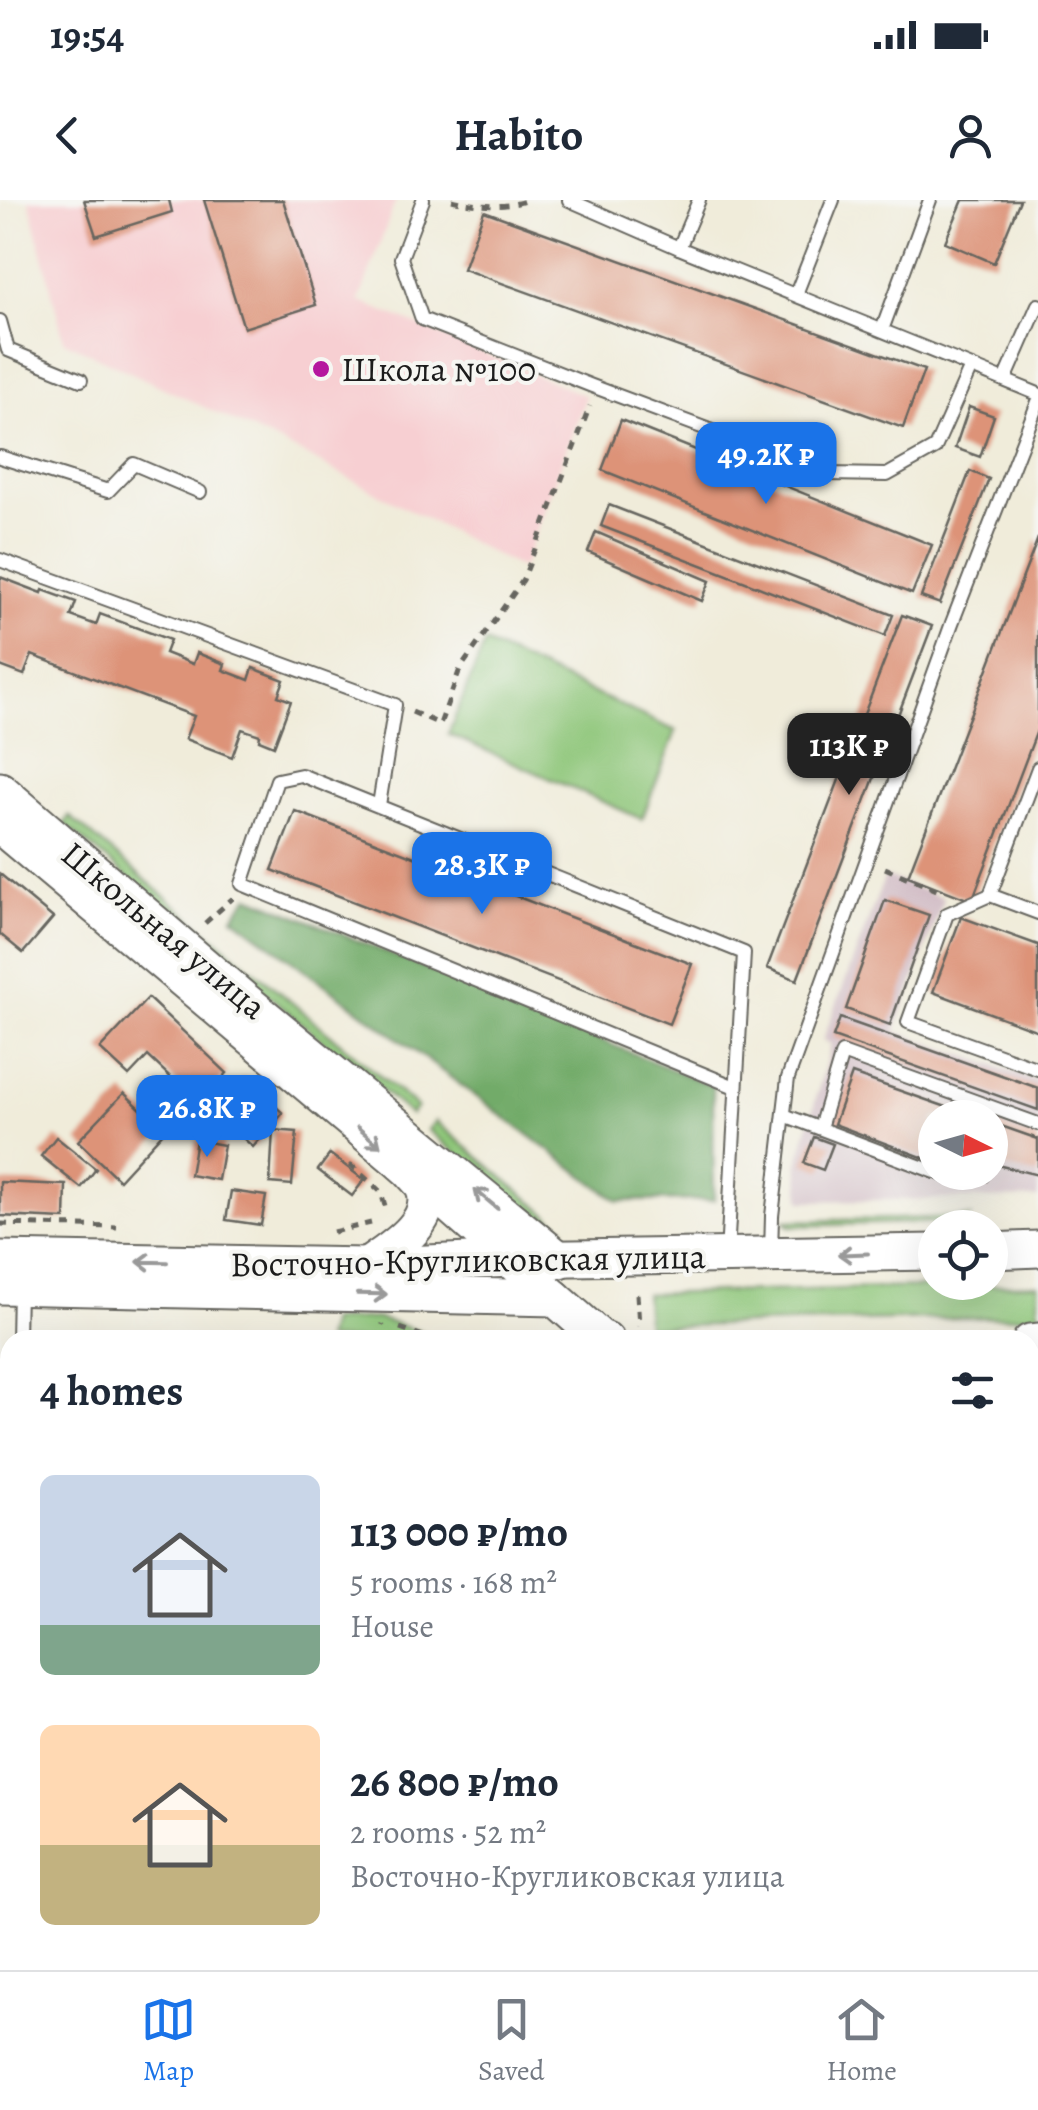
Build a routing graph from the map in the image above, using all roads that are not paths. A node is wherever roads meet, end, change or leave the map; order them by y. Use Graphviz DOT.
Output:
graph roads {
  1 [pos="423,200"];
  2 [pos="568,200"];
  3 [pos="699,200"];
  4 [pos="833,200"];
  5 [pos="930,200"];
  6 [pos="679,248"];
  7 [pos="796,294"];
  8 [pos="1038,305"];
  9 [pos="0,321"];
  10 [pos="882,330"];
  11 [pos="971,366"];
  12 [pos="80,380"];
  13 [pos="1004,380"];
  14 [pos="1038,394"];
  15 [pos="1038,402"];
  16 [pos="0,457"];
  17 [pos="200,492"];
  18 [pos="0,560"];
  19 [pos="1038,768"];
  20 [pos="0,790"];
  21 [pos="379,805"];
  22 [pos="0,826"];
  23 [pos="990,895"];
  24 [pos="1038,913"];
  25 [pos="1038,1069"];
  26 [pos="735,1086"];
  27 [pos="784,1115"];
  28 [pos="1038,1124"];
  29 [pos="820,1128"];
  30 [pos="918,1165"];
  31 [pos="396,1182"];
  32 [pos="1038,1249"];
  33 [pos="1008,1250"];
  34 [pos="918,1252"];
  35 [pos="770,1256"];
  36 [pos="726,1257"];
  37 [pos="510,1259"];
  38 [pos="560,1260"];
  39 [pos="366,1266"];
  40 [pos="10,1273"];
  41 [pos="555,1298"];
  42 [pos="17,1330"];
  43 [pos="591,1330"];
  1 -- 11 [label="lane"];
  2 -- 6 [label="lane"];
  3 -- 6 [label="lane"];
  4 -- 7 [label="lane"];
  5 -- 10 [label="lane"];
  6 -- 7 [label="lane"];
  7 -- 10 [label="lane"];
  8 -- 13 [label="lane"];
  9 -- 12 [label="lane"];
  10 -- 11 [label="lane"];
  11 -- 13 [label="lane"];
  13 -- 14 [label="lane"];
  15 -- 27 [label="lane"];
  16 -- 17 [label="lane"];
  18 -- 21 [label="lane"];
  19 -- 23 [label="lane"];
  38 -- 20 [label="main road, Школьная улица, one-way"];
  21 -- 26 [label="lane"];
  21 -- 26 [label="lane"];
  22 -- 31 [label="main road, Школьная улица, one-way"];
  23 -- 24 [label="lane"];
  23 -- 25 [label="lane"];
  26 -- 36 [label="lane"];
  27 -- 29 [label="lane"];
  27 -- 35 [label="lane"];
  28 -- 29 [label="lane"];
  29 -- 30 [label="lane"];
  31 -- 37 [label="main road, Школьная улица"];
  31 -- 39 [label="main road"];
  32 -- 33 [label="main road"];
  34 -- 35 [label="main road, Восточно-Кругликовская улица, one-way"];
  35 -- 36 [label="main road, Восточно-Кругликовская улица"];
  36 -- 38 [label="main road, Восточно-Кругликовская улица"];
  37 -- 38 [label="main road, Восточно-Кругликовская улица"];
  37 -- 39 [label="main road, Восточно-Кругликовская улица"];
  37 -- 41 [label="main road, Школьная улица"];
  39 -- 40 [label="main road, Восточно-Кругликовская улица, one-way"];
  40 -- 41 [label="main road, Восточно-Кругликовская улица, one-way"];
  40 -- 42 [label="lane"];
  41 -- 43 [label="main road, Восточно-Кругликовская улица"];
}
